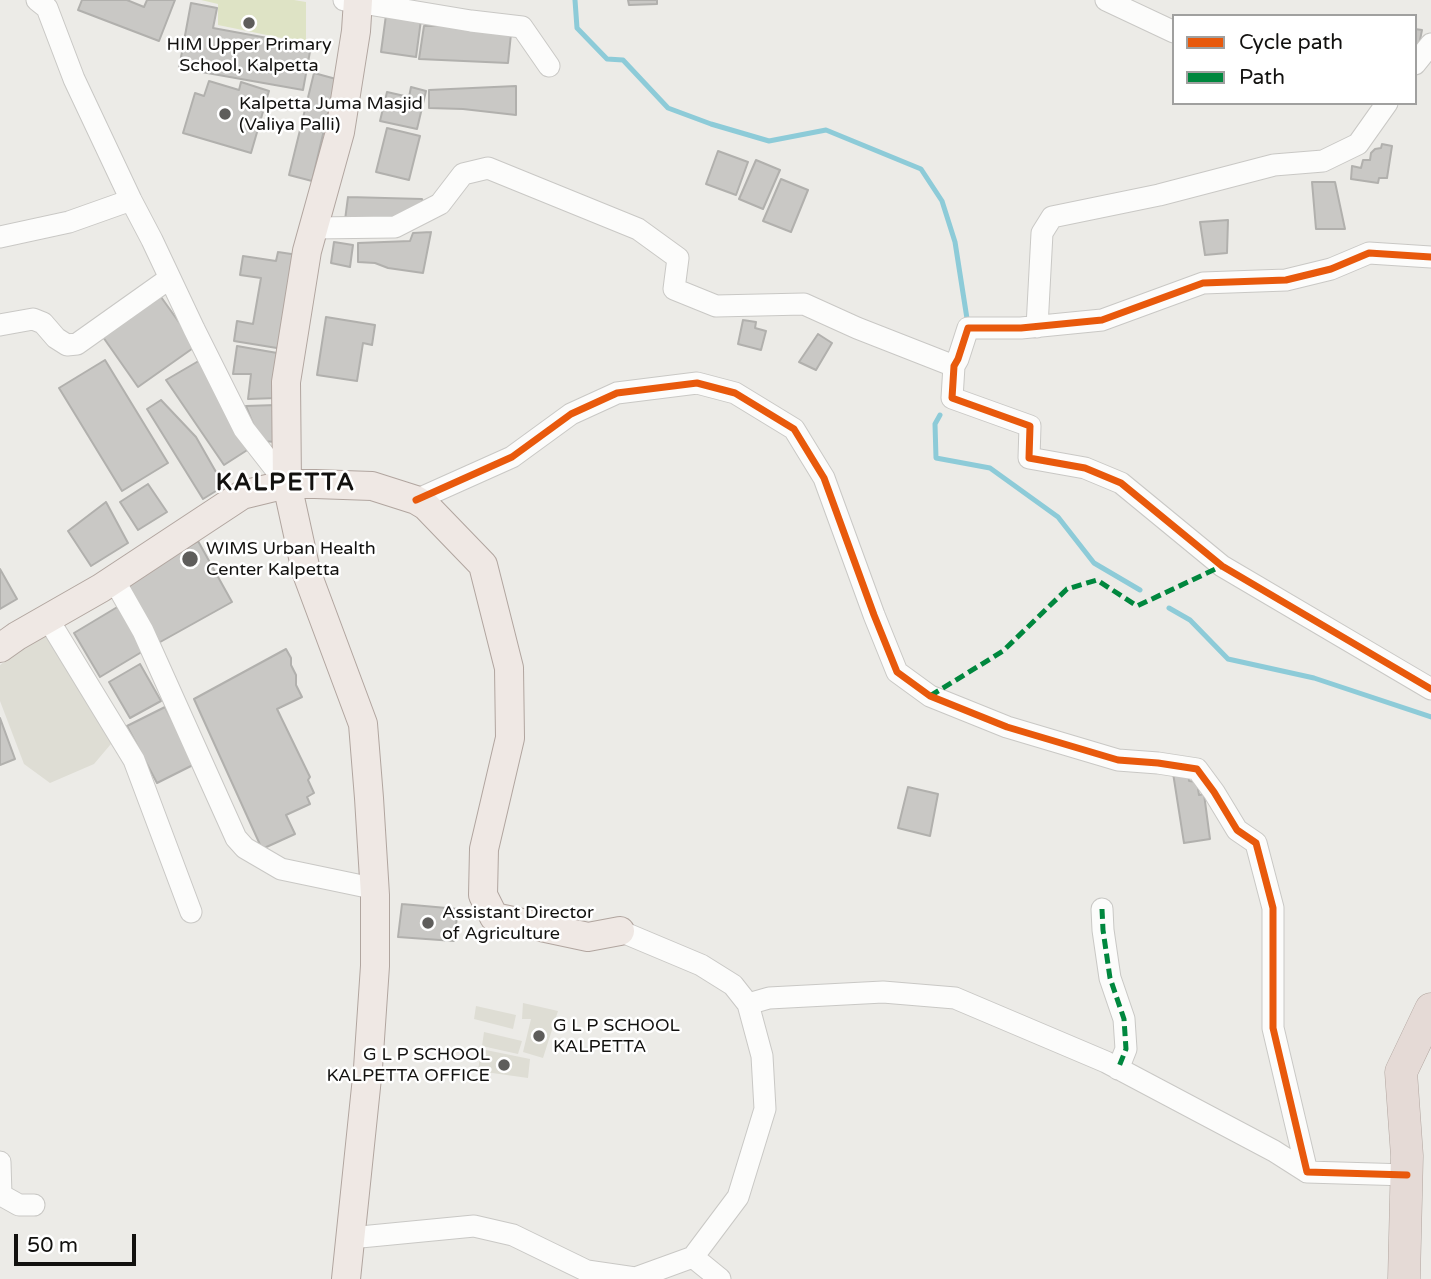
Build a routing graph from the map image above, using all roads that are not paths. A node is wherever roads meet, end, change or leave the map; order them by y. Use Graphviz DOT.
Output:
graph roads {
  1 [pos="37,0"];
  2 [pos="1107,0"];
  3 [pos="353,1"];
  4 [pos="1172,31"];
  5 [pos="1431,44"];
  6 [pos="1417,62"];
  7 [pos="549,66"];
  8 [pos="1386,105"];
  9 [pos="131,200"];
  10 [pos="313,228"];
  11 [pos="0,237"];
  12 [pos="1431,257"];
  13 [pos="170,278"];
  14 [pos="0,325"];
  15 [pos="1037,327"];
  16 [pos="954,366"];
  17 [pos="287,484"];
  18 [pos="416,500"];
  19 [pos="114,580"];
  20 [pos="48,619"];
  21 [pos="0,648"];
  22 [pos="1431,690"];
  23 [pos="375,886"];
  24 [pos="1102,909"];
  25 [pos="191,912"];
  26 [pos="620,931"];
  27 [pos="748,1004"];
  28 [pos="1431,1009"];
  29 [pos="1118,1069"];
  30 [pos="0,1162"];
  31 [pos="1307,1172"];
  32 [pos="1407,1175"];
  33 [pos="34,1206"];
  34 [pos="350,1238"];
  35 [pos="692,1257"];
  36 [pos="346,1279"];
  37 [pos="720,1279"];
  38 [pos="1404,1279"];
  1 -- 9 [label="street"];
  2 -- 4 [label="street"];
  3 -- 7 [label="street"];
  3 -- 10 [label="main road"];
  5 -- 6 [label="street"];
  8 -- 15 [label="street"];
  9 -- 11 [label="street"];
  9 -- 13 [label="street"];
  10 -- 16 [label="street"];
  10 -- 17 [label="main road"];
  12 -- 15 [label="street"];
  13 -- 14 [label="street"];
  13 -- 17 [label="street"];
  15 -- 16 [label="street"];
  16 -- 22 [label="street"];
  17 -- 18 [label="main road"];
  17 -- 19 [label="main road"];
  17 -- 23 [label="main road"];
  18 -- 26 [label="main road"];
  18 -- 31 [label="street"];
  19 -- 20 [label="main road"];
  19 -- 23 [label="street"];
  20 -- 21 [label="main road"];
  20 -- 25 [label="street"];
  23 -- 34 [label="main road"];
  24 -- 29 [label="street"];
  26 -- 27 [label="street"];
  27 -- 29 [label="street"];
  27 -- 35 [label="street"];
  28 -- 32 [label="highway"];
  29 -- 31 [label="street"];
  30 -- 33 [label="street"];
  31 -- 32 [label="street"];
  32 -- 38 [label="highway"];
  34 -- 35 [label="street"];
  34 -- 36 [label="main road"];
  35 -- 37 [label="street"];
}
